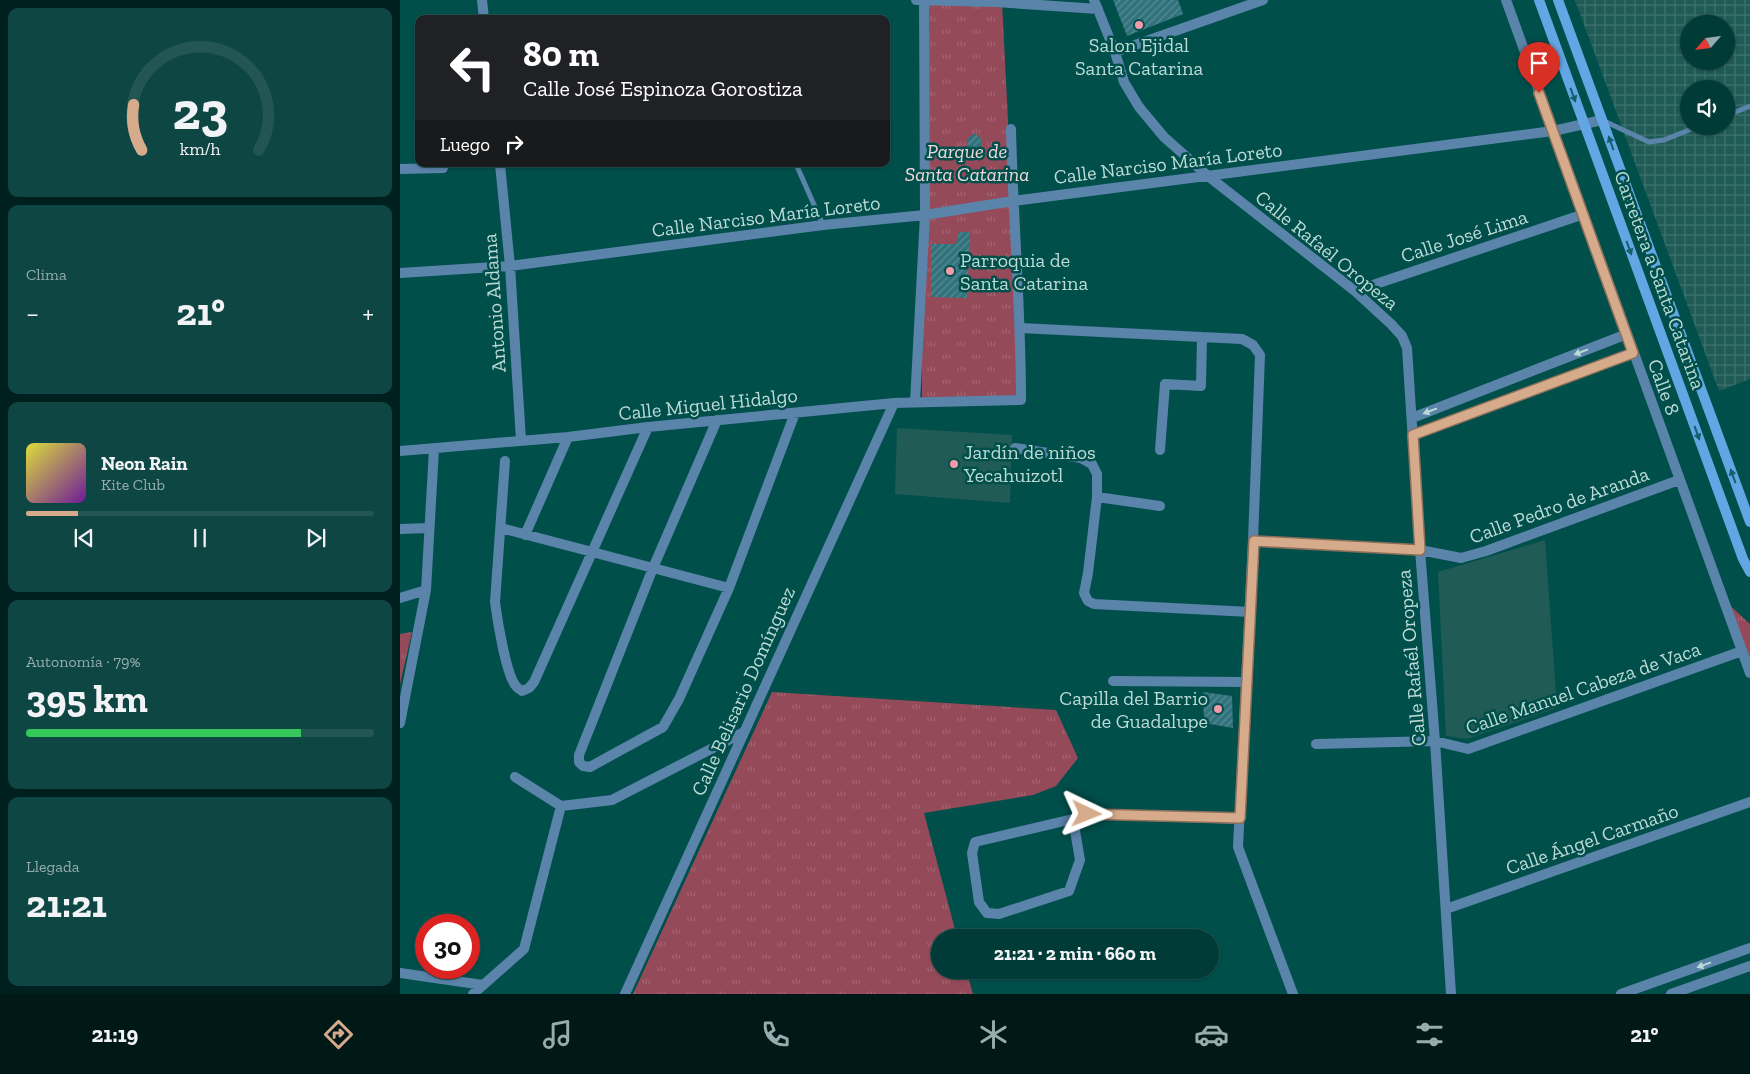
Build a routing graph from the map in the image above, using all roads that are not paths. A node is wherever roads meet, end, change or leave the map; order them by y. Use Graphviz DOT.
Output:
graph roads {
  1 [pos="482,0"];
  2 [pos="916,0"];
  3 [pos="924,0"];
  4 [pos="1263,0"];
  5 [pos="1506,0"];
  6 [pos="1539,0"];
  7 [pos="1558,0"];
  8 [pos="996,1"];
  9 [pos="1096,5"];
  10 [pos="484,15"];
  11 [pos="1115,52"];
  12 [pos="1750,106"];
  13 [pos="1735,112"];
  14 [pos="1602,120"];
  15 [pos="1584,124"];
  16 [pos="1011,129"];
  17 [pos="1552,131"];
  18 [pos="1680,134"];
  19 [pos="500,167"];
  20 [pos="797,167"];
  21 [pos="443,168"];
  22 [pos="400,169"];
  23 [pos="1208,176"];
  24 [pos="1013,201"];
  25 [pos="1584,214"];
  26 [pos="925,215"];
  27 [pos="823,225"];
  28 [pos="510,266"];
  29 [pos="400,273"];
  30 [pos="1354,291"];
  31 [pos="1021,328"];
  32 [pos="1627,334"];
  33 [pos="1202,337"];
  34 [pos="1633,353"];
  35 [pos="915,402"];
  36 [pos="894,403"];
  37 [pos="795,413"];
  38 [pos="1412,418"];
  39 [pos="717,420"];
  40 [pos="648,427"];
  41 [pos="1413,435"];
  42 [pos="568,437"];
  43 [pos="521,440"];
  44 [pos="1015,448"];
  45 [pos="434,449"];
  46 [pos="1160,450"];
  47 [pos="400,451"];
  48 [pos="505,461"];
  49 [pos="1679,480"];
  50 [pos="1098,497"];
  51 [pos="1160,506"];
  52 [pos="1750,522"];
  53 [pos="429,528"];
  54 [pos="501,528"];
  55 [pos="400,529"];
  56 [pos="525,535"];
  57 [pos="1254,541"];
  58 [pos="1420,550"];
  59 [pos="593,553"];
  60 [pos="653,568"];
  61 [pos="1750,572"];
  62 [pos="729,588"];
  63 [pos="426,590"];
  64 [pos="400,598"];
  65 [pos="1250,612"];
  66 [pos="1742,651"];
  67 [pos="1750,673"];
  68 [pos="1112,681"];
  69 [pos="1246,682"];
  70 [pos="400,723"];
  71 [pos="744,732"];
  72 [pos="1435,741"];
  73 [pos="1316,744"];
  74 [pos="515,778"];
  75 [pos="1750,802"];
  76 [pos="561,806"];
  77 [pos="1240,818"];
  78 [pos="1073,819"];
  79 [pos="1446,909"];
  80 [pos="1750,948"];
  81 [pos="1750,966"];
  82 [pos="400,973"];
  83 [pos="483,985"];
  84 [pos="473,994"];
  85 [pos="625,994"];
  86 [pos="1293,994"];
  87 [pos="1451,994"];
  88 [pos="1621,994"];
  89 [pos="1671,994"];
  1 -- 10 [label="street"];
  2 -- 3 [label="street"];
  3 -- 8 [label="street"];
  3 -- 26 [label="street"];
  4 -- 11 [label="street"];
  5 -- 17 [label="street, Calle 8"];
  6 -- 15 [label="main road, Carretera a Santa Catarina, one-way"];
  7 -- 14 [label="main road, Carretera a Santa Catarina"];
  8 -- 9 [label="street"];
  9 -- 11 [label="street, Calle Rafaél Oropeza"];
  11 -- 23 [label="street, Calle Rafaél Oropeza"];
  12 -- 13 [label="lane"];
  14 -- 15 [label="street, Calle Narciso María Loreto"];
  14 -- 18 [label="lane"];
  52 -- 14 [label="main road, Carretera a Santa Catarina, one-way"];
  15 -- 17 [label="street, Calle Narciso María Loreto"];
  15 -- 61 [label="main road, Carretera a Santa Catarina, one-way"];
  16 -- 24 [label="street"];
  17 -- 23 [label="street, Calle Narciso María Loreto"];
  17 -- 25 [label="street, Calle 8"];
  19 -- 28 [label="street, Antonio Aldama"];
  20 -- 27 [label="lane"];
  21 -- 22 [label="street"];
  23 -- 24 [label="street, Calle Narciso María Loreto"];
  23 -- 30 [label="street, Calle Rafaél Oropeza"];
  24 -- 26 [label="street, Calle Narciso María Loreto"];
  24 -- 31 [label="street"];
  25 -- 30 [label="street, Calle José Lima"];
  25 -- 32 [label="street, Calle 8"];
  26 -- 27 [label="street, Calle Narciso María Loreto"];
  26 -- 35 [label="street"];
  27 -- 28 [label="street, Calle Narciso María Loreto"];
  28 -- 29 [label="street, Calle Narciso María Loreto"];
  28 -- 43 [label="street, Antonio Aldama"];
  30 -- 38 [label="street, Calle Rafaél Oropeza"];
  31 -- 33 [label="street"];
  31 -- 35 [label="street, Calle Miguel Hidalgo"];
  32 -- 34 [label="street, Calle 8"];
  32 -- 38 [label="street, one-way"];
  33 -- 46 [label="street"];
  33 -- 57 [label="street"];
  34 -- 41 [label="street"];
  34 -- 49 [label="street, Calle 8"];
  35 -- 36 [label="street, Calle Miguel Hidalgo"];
  36 -- 37 [label="street, Calle Miguel Hidalgo"];
  36 -- 71 [label="street, Calle Belisario Domínguez"];
  37 -- 39 [label="street, Calle Miguel Hidalgo"];
  37 -- 62 [label="street"];
  38 -- 41 [label="street, Calle Rafaél Oropeza"];
  39 -- 40 [label="street, Calle Miguel Hidalgo"];
  39 -- 60 [label="street"];
  40 -- 42 [label="street, Calle Miguel Hidalgo"];
  40 -- 59 [label="street"];
  41 -- 58 [label="street, Calle Rafaél Oropeza"];
  42 -- 43 [label="street, Calle Miguel Hidalgo"];
  42 -- 56 [label="street"];
  43 -- 45 [label="street, Calle Miguel Hidalgo"];
  44 -- 50 [label="street"];
  45 -- 47 [label="street, Calle Miguel Hidalgo"];
  45 -- 53 [label="street"];
  48 -- 54 [label="street"];
  49 -- 58 [label="street, Calle Pedro de Aranda"];
  49 -- 66 [label="street, Calle 8"];
  50 -- 51 [label="street"];
  50 -- 65 [label="street"];
  53 -- 55 [label="street"];
  53 -- 63 [label="street"];
  54 -- 56 [label="street"];
  54 -- 59 [label="street"];
  56 -- 59 [label="street"];
  57 -- 58 [label="street, Calle Pedro de Aranda"];
  57 -- 65 [label="street"];
  58 -- 72 [label="street, Calle Rafaél Oropeza"];
  59 -- 60 [label="street"];
  60 -- 62 [label="street"];
  60 -- 62 [label="street"];
  63 -- 64 [label="street"];
  63 -- 70 [label="street"];
  65 -- 69 [label="street"];
  66 -- 67 [label="street, Calle 8"];
  66 -- 72 [label="street, Calle Manuel Cabeza de Vaca"];
  68 -- 69 [label="street"];
  69 -- 77 [label="street"];
  71 -- 76 [label="street"];
  71 -- 85 [label="street, Calle Belisario Domínguez"];
  72 -- 73 [label="street, Calle Manuel Cabeza de Vaca"];
  72 -- 79 [label="street, Calle Rafaél Oropeza"];
  74 -- 76 [label="street"];
  75 -- 79 [label="street, Calle Ángel Carmaño"];
  76 -- 83 [label="street"];
  77 -- 78 [label="street"];
  77 -- 86 [label="street"];
  78 -- 78 [label="street"];
  79 -- 87 [label="street, Calle Rafaél Oropeza"];
  80 -- 88 [label="street, one-way"];
  81 -- 89 [label="street"];
  82 -- 83 [label="street"];
  83 -- 84 [label="street"];
}
